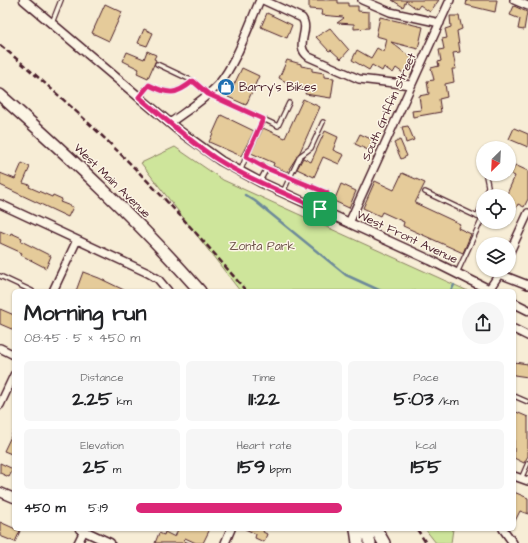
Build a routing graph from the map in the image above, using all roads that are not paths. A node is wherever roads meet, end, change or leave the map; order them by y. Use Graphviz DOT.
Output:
graph roads {
  1 [pos="24,0"];
  2 [pos="61,0"];
  3 [pos="261,0"];
  4 [pos="362,0"];
  5 [pos="450,0"];
  6 [pos="514,0"];
  7 [pos="528,6"];
  8 [pos="52,23"];
  9 [pos="440,23"];
  10 [pos="156,64"];
  11 [pos="193,81"];
  12 [pos="411,85"];
  13 [pos="208,94"];
  14 [pos="0,95"];
  15 [pos="139,97"];
  16 [pos="289,103"];
  17 [pos="263,119"];
  18 [pos="323,122"];
  19 [pos="170,123"];
  20 [pos="246,157"];
  21 [pos="266,168"];
  22 [pos="240,172"];
  23 [pos="290,177"];
  24 [pos="260,182"];
  25 [pos="283,192"];
  26 [pos="425,192"];
  27 [pos="0,204"];
  28 [pos="320,209"];
  29 [pos="528,213"];
  30 [pos="476,216"];
  31 [pos="349,223"];
  32 [pos="477,229"];
  33 [pos="516,239"];
  34 [pos="77,240"];
  35 [pos="457,273"];
  36 [pos="0,276"];
  37 [pos="498,277"];
  38 [pos="511,277"];
  39 [pos="528,285"];
  40 [pos="28,289"];
  41 [pos="54,289"];
  42 [pos="166,289"];
  43 [pos="198,289"];
  44 [pos="487,289"];
  45 [pos="490,289"];
  46 [pos="516,304"];
  47 [pos="528,310"];
  48 [pos="516,329"];
  49 [pos="528,336"];
  50 [pos="0,348"];
  51 [pos="12,354"];
  52 [pos="12,380"];
  53 [pos="516,397"];
  54 [pos="528,402"];
  55 [pos="0,405"];
  56 [pos="528,463"];
  57 [pos="525,480"];
  58 [pos="0,492"];
  59 [pos="12,497"];
  60 [pos="83,531"];
  61 [pos="85,531"];
  62 [pos="230,531"];
  63 [pos="356,531"];
  64 [pos="367,531"];
  65 [pos="377,531"];
  66 [pos="504,531"];
  67 [pos="78,543"];
  68 [pos="110,543"];
  69 [pos="225,543"];
  70 [pos="358,543"];
  71 [pos="370,543"];
  72 [pos="384,543"];
  73 [pos="513,543"];
  1 -- 8 [label="street, West Front Avenue"];
  2 -- 8 [label="lane"];
  3 -- 12 [label="street"];
  3 -- 13 [label="street"];
  4 -- 9 [label="street"];
  5 -- 9 [label="street, South Griffin Street"];
  6 -- 7 [label="street"];
  8 -- 15 [label="street, West Front Avenue"];
  9 -- 12 [label="street, South Griffin Street"];
  10 -- 11 [label="lane"];
  11 -- 13 [label="lane"];
  11 -- 15 [label="lane"];
  12 -- 31 [label="street, South Griffin Street"];
  13 -- 17 [label="lane"];
  13 -- 19 [label="street"];
  14 -- 43 [label="main road, West Main Avenue"];
  15 -- 19 [label="street, West Front Avenue"];
  16 -- 17 [label="lane"];
  17 -- 20 [label="lane"];
  18 -- 23 [label="lane"];
  19 -- 22 [label="street, West Front Avenue"];
  20 -- 21 [label="lane"];
  20 -- 22 [label="lane"];
  21 -- 23 [label="lane"];
  21 -- 24 [label="lane"];
  22 -- 24 [label="street, West Front Avenue"];
  23 -- 25 [label="lane"];
  23 -- 28 [label="lane"];
  24 -- 25 [label="street, West Front Avenue"];
  25 -- 28 [label="street, West Front Avenue"];
  26 -- 30 [label="lane"];
  27 -- 34 [label="street"];
  28 -- 31 [label="street, West Front Avenue"];
  29 -- 33 [label="street"];
  31 -- 35 [label="street, West Front Avenue"];
  32 -- 35 [label="lane"];
  34 -- 41 [label="street"];
  34 -- 42 [label="street"];
  35 -- 44 [label="street, West Front Avenue"];
  36 -- 40 [label="lane"];
  37 -- 45 [label="street"];
  38 -- 39 [label="street"];
  46 -- 47 [label="street"];
  48 -- 49 [label="street"];
  50 -- 51 [label="street"];
  52 -- 55 [label="street"];
  53 -- 54 [label="lane"];
  56 -- 57 [label="lane"];
  58 -- 59 [label="street"];
  60 -- 67 [label="street"];
  61 -- 68 [label="street"];
  62 -- 69 [label="street"];
  63 -- 70 [label="main road"];
  64 -- 71 [label="main road"];
  65 -- 72 [label="main road"];
  66 -- 73 [label="street"];
}
